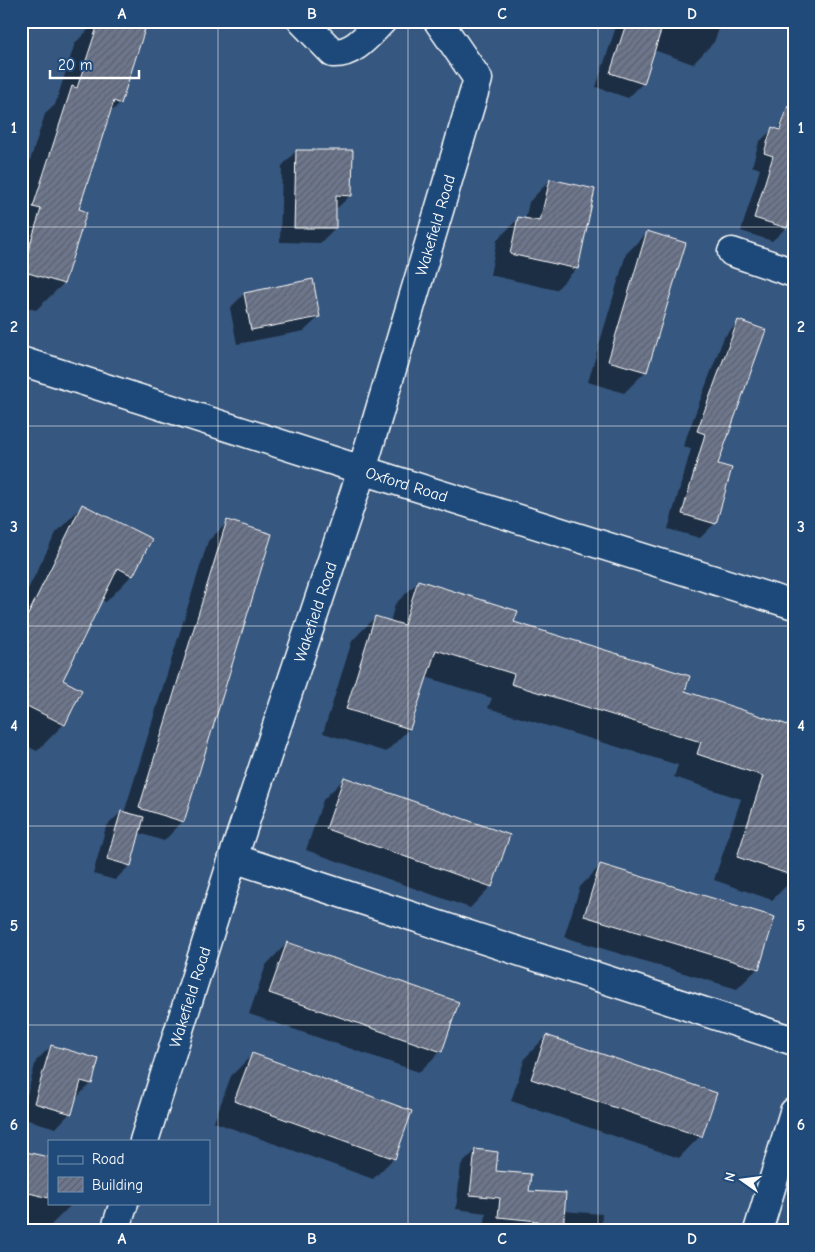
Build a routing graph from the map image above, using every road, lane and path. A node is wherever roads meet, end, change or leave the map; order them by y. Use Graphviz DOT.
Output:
graph roads {
  1 [pos="302,21"];
  2 [pos="382,21"];
  3 [pos="438,21"];
  4 [pos="732,252"];
  5 [pos="794,273"];
  6 [pos="21,361"];
  7 [pos="362,470"];
  8 [pos="794,605"];
  9 [pos="233,858"];
  10 [pos="794,1041"];
  11 [pos="794,1112"];
  12 [pos="144,1140"];
  13 [pos="124,1204"];
  14 [pos="115,1231"];
  15 [pos="758,1231"];
  1 -- 2 [label="street"];
  3 -- 7 [label="street, Wakefield Road"];
  4 -- 5 [label="street"];
  6 -- 7 [label="street, Oxford Road"];
  7 -- 8 [label="street, Oxford Road"];
  7 -- 9 [label="street, Wakefield Road"];
  9 -- 10 [label="street"];
  9 -- 12 [label="street, Wakefield Road"];
  11 -- 15 [label="street"];
  13 -- 14 [label="street"];
}
